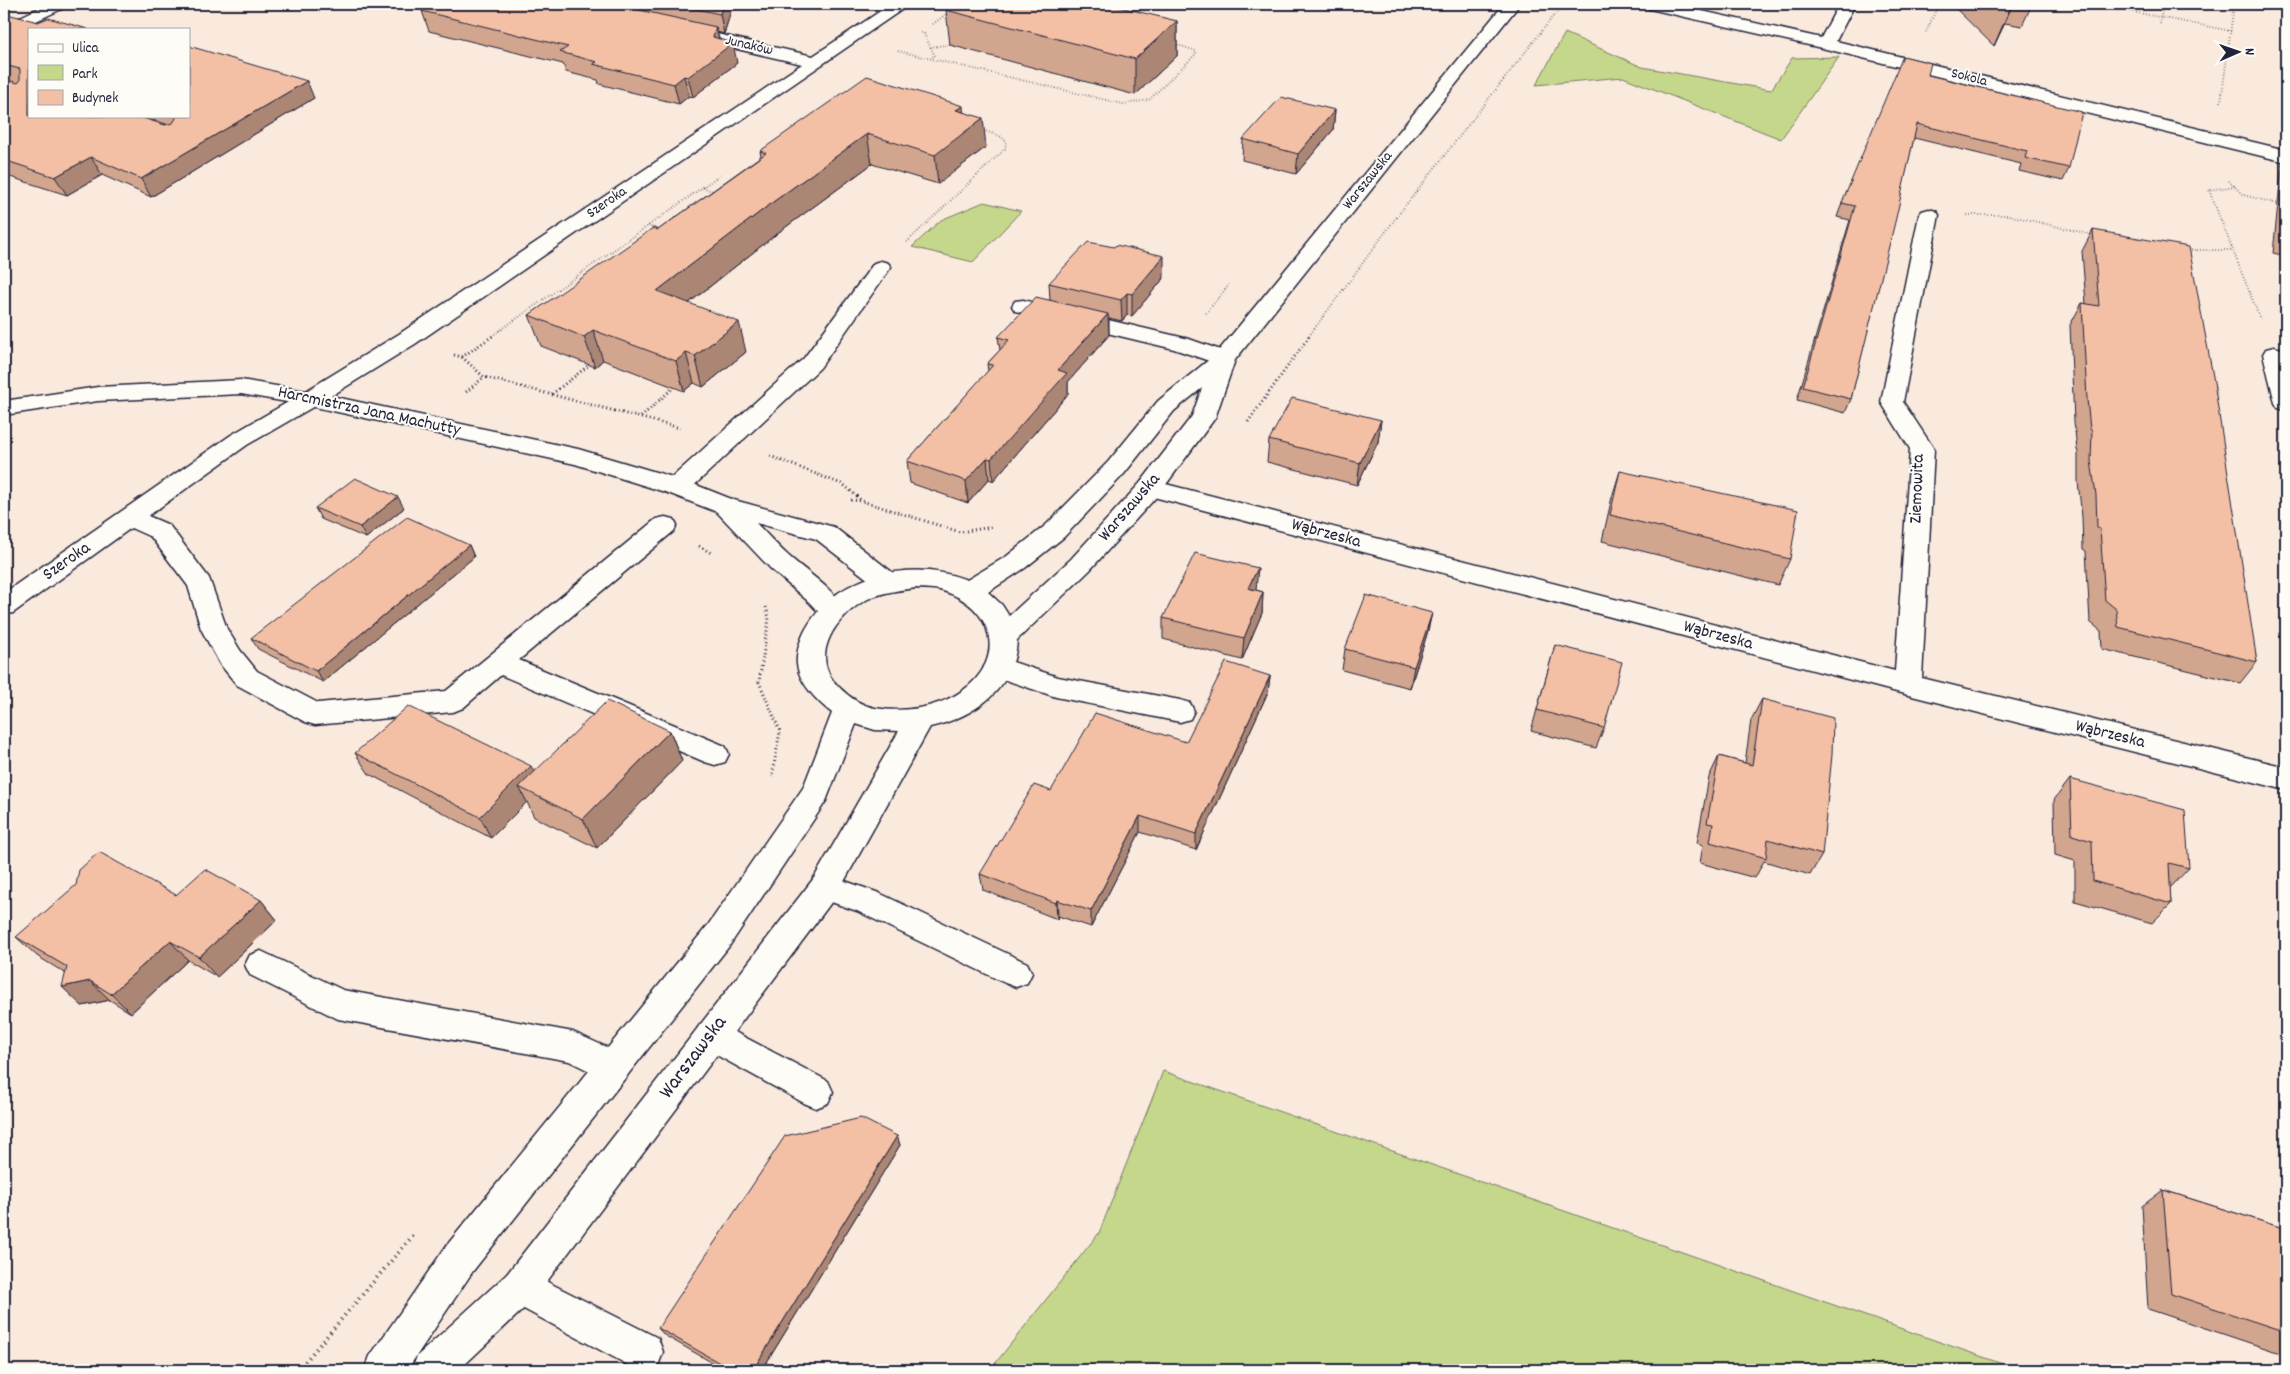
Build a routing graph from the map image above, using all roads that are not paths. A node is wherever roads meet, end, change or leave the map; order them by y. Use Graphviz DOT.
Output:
graph roads {
  1 [pos="60,4"];
  2 [pos="902,4"];
  3 [pos="1512,4"];
  4 [pos="1650,4"];
  5 [pos="1847,4"];
  6 [pos="677,30"];
  7 [pos="4,31"];
  8 [pos="1826,44"];
  9 [pos="816,62"];
  10 [pos="2286,156"];
  11 [pos="1929,215"];
  12 [pos="882,267"];
  13 [pos="1023,306"];
  14 [pos="2274,354"];
  15 [pos="1224,359"];
  16 [pos="310,399"];
  17 [pos="2286,402"];
  18 [pos="4,408"];
  19 [pos="678,487"];
  20 [pos="1150,488"];
  21 [pos="726,506"];
  22 [pos="130,518"];
  23 [pos="665,525"];
  24 [pos="888,582"];
  25 [pos="969,591"];
  26 [pos="4,606"];
  27 [pos="833,611"];
  28 [pos="1004,636"];
  29 [pos="498,662"];
  30 [pos="998,667"];
  31 [pos="1908,685"];
  32 [pos="847,710"];
  33 [pos="1180,711"];
  34 [pos="920,720"];
  35 [pos="716,754"];
  36 [pos="2286,779"];
  37 [pos="825,887"];
  38 [pos="261,965"];
  39 [pos="1016,973"];
  40 [pos="712,1035"];
  41 [pos="614,1067"];
  42 [pos="816,1092"];
  43 [pos="520,1287"];
  44 [pos="644,1352"];
  45 [pos="384,1370"];
  46 [pos="431,1370"];
  1 -- 7 [label="street"];
  2 -- 9 [label="street, Szeroka"];
  3 -- 15 [label="street, Warszawska"];
  4 -- 8 [label="street, Sokola"];
  5 -- 8 [label="street"];
  6 -- 9 [label="street, Junaków"];
  8 -- 10 [label="street, Sokola"];
  9 -- 16 [label="street, Szeroka"];
  11 -- 31 [label="street, Ziemowita"];
  12 -- 19 [label="street"];
  13 -- 15 [label="street"];
  14 -- 17 [label="street"];
  15 -- 20 [label="street, Warszawska"];
  15 -- 25 [label="street, Warszawska"];
  16 -- 18 [label="street, Harcmistrza Jana Machutty"];
  16 -- 19 [label="street, Harcmistrza Jana Machutty"];
  16 -- 22 [label="street, Szeroka"];
  19 -- 21 [label="street, Harcmistrza Jana Machutty"];
  20 -- 28 [label="street, Warszawska"];
  20 -- 31 [label="street, Wąbrzeska"];
  21 -- 24 [label="street, Harcmistrza Jana Machutty"];
  21 -- 27 [label="street, Harcmistrza Jana Machutty"];
  22 -- 26 [label="street, Szeroka"];
  22 -- 29 [label="street"];
  23 -- 29 [label="street"];
  24 -- 25 [label="street"];
  24 -- 27 [label="street"];
  25 -- 28 [label="street"];
  27 -- 32 [label="street"];
  28 -- 30 [label="street"];
  29 -- 35 [label="street"];
  30 -- 33 [label="street"];
  30 -- 34 [label="street"];
  31 -- 36 [label="street, Wąbrzeska"];
  32 -- 34 [label="street"];
  32 -- 41 [label="street"];
  34 -- 37 [label="street, Warszawska"];
  37 -- 39 [label="street"];
  37 -- 40 [label="street, Warszawska"];
  38 -- 41 [label="street"];
  40 -- 42 [label="street"];
  40 -- 43 [label="street, Warszawska"];
  41 -- 45 [label="street"];
  43 -- 44 [label="street"];
  43 -- 46 [label="street, Warszawska"];
}
